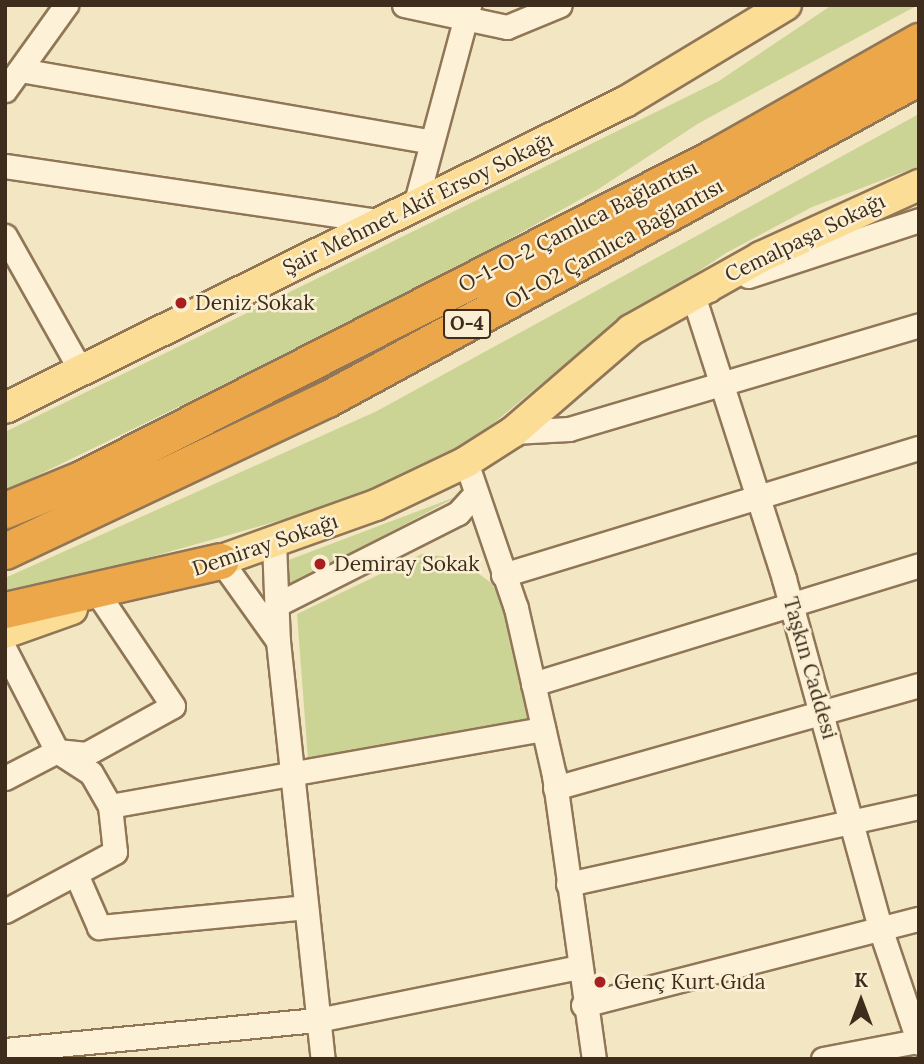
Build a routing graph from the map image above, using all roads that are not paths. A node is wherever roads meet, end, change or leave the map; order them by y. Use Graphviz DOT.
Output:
graph roads {
  1 [pos="66,5"];
  2 [pos="404,5"];
  3 [pos="560,5"];
  4 [pos="786,5"];
  5 [pos="469,12"];
  6 [pos="919,41"];
  7 [pos="20,70"];
  8 [pos="919,77"];
  9 [pos="5,90"];
  10 [pos="431,142"];
  11 [pos="5,166"];
  12 [pos="919,185"];
  13 [pos="416,202"];
  14 [pos="919,220"];
  15 [pos="382,222"];
  16 [pos="5,236"];
  17 [pos="693,295"];
  18 [pos="919,325"];
  19 [pos="81,371"];
  20 [pos="722,385"];
  21 [pos="5,408"];
  22 [pos="513,432"];
  23 [pos="919,448"];
  24 [pos="466,462"];
  25 [pos="475,494"];
  26 [pos="758,498"];
  27 [pos="5,510"];
  28 [pos="274,543"];
  29 [pos="5,551"];
  30 [pos="220,561"];
  31 [pos="919,565"];
  32 [pos="503,575"];
  33 [pos="102,600"];
  34 [pos="276,605"];
  35 [pos="792,605"];
  36 [pos="5,610"];
  37 [pos="5,632"];
  38 [pos="278,640"];
  39 [pos="5,650"];
  40 [pos="533,684"];
  41 [pos="919,685"];
  42 [pos="823,712"];
  43 [pos="543,729"];
  44 [pos="57,751"];
  45 [pos="293,770"];
  46 [pos="5,778"];
  47 [pos="555,788"];
  48 [pos="110,806"];
  49 [pos="919,807"];
  50 [pos="856,826"];
  51 [pos="76,874"];
  52 [pos="568,884"];
  53 [pos="306,907"];
  54 [pos="5,911"];
  55 [pos="919,919"];
  56 [pos="880,928"];
  57 [pos="579,967"];
  58 [pos="583,1005"];
  59 [pos="318,1020"];
  60 [pos="918,1042"];
  61 [pos="5,1050"];
  62 [pos="323,1059"];
  63 [pos="594,1059"];
  64 [pos="823,1059"];
  1 -- 7 [label="street"];
  2 -- 5 [label="street"];
  3 -- 5 [label="street"];
  4 -- 13 [label="main road, Şair Mehmet Akif Ersoy Sokağı"];
  5 -- 10 [label="street"];
  6 -- 27 [label="highway, O-1-O-2 Çamlıca Bağlantısı / O-4"];
  7 -- 9 [label="street"];
  7 -- 10 [label="street"];
  8 -- 29 [label="highway, O1-O2 Çamlıca Bağlantısı / O-4"];
  10 -- 13 [label="street"];
  11 -- 15 [label="street"];
  12 -- 17 [label="main road, Cemalpaşa Sokağı"];
  13 -- 15 [label="main road, Şair Mehmet Akif Ersoy Sokağı"];
  14 -- 17 [label="street, Cemalpaşa Sokağı"];
  15 -- 19 [label="main road, Şair Mehmet Akif Ersoy Sokağı"];
  16 -- 19 [label="street"];
  17 -- 20 [label="street, Taşkın Caddesi"];
  17 -- 22 [label="main road, Cemalpaşa Sokağı"];
  18 -- 20 [label="street"];
  19 -- 21 [label="main road, Şair Mehmet Akif Ersoy Sokağı"];
  20 -- 22 [label="street"];
  20 -- 26 [label="street, Taşkın Caddesi"];
  22 -- 24 [label="main road, Demiray Sokağı"];
  23 -- 26 [label="street"];
  24 -- 25 [label="street"];
  24 -- 28 [label="main road, Demiray Sokağı"];
  25 -- 32 [label="street"];
  25 -- 34 [label="street"];
  26 -- 32 [label="street"];
  26 -- 35 [label="street, Taşkın Caddesi"];
  28 -- 30 [label="main road, Demiray Sokağı"];
  28 -- 34 [label="street"];
  30 -- 33 [label="main road, Demiray Sokağı"];
  30 -- 36 [label="highway"];
  30 -- 38 [label="street"];
  31 -- 35 [label="street"];
  32 -- 40 [label="street"];
  33 -- 37 [label="main road, Demiray Sokağı"];
  33 -- 44 [label="street"];
  34 -- 38 [label="street"];
  35 -- 40 [label="street"];
  35 -- 42 [label="street, Taşkın Caddesi"];
  38 -- 45 [label="street"];
  39 -- 44 [label="street"];
  40 -- 43 [label="street"];
  41 -- 42 [label="street"];
  42 -- 47 [label="street"];
  42 -- 50 [label="street, Taşkın Caddesi"];
  43 -- 45 [label="street"];
  43 -- 47 [label="street"];
  44 -- 46 [label="street"];
  44 -- 48 [label="street"];
  45 -- 48 [label="street"];
  45 -- 53 [label="street"];
  47 -- 52 [label="street"];
  48 -- 51 [label="street"];
  49 -- 50 [label="street"];
  50 -- 52 [label="street"];
  50 -- 56 [label="street, Taşkın Caddesi"];
  51 -- 53 [label="street"];
  51 -- 54 [label="street"];
  52 -- 57 [label="street"];
  53 -- 59 [label="street"];
  55 -- 56 [label="street"];
  56 -- 58 [label="street"];
  56 -- 60 [label="street, Taşkın Caddesi"];
  57 -- 58 [label="street"];
  57 -- 59 [label="street"];
  58 -- 63 [label="street"];
  59 -- 61 [label="street"];
  59 -- 62 [label="street"];
  60 -- 64 [label="street"];
}
